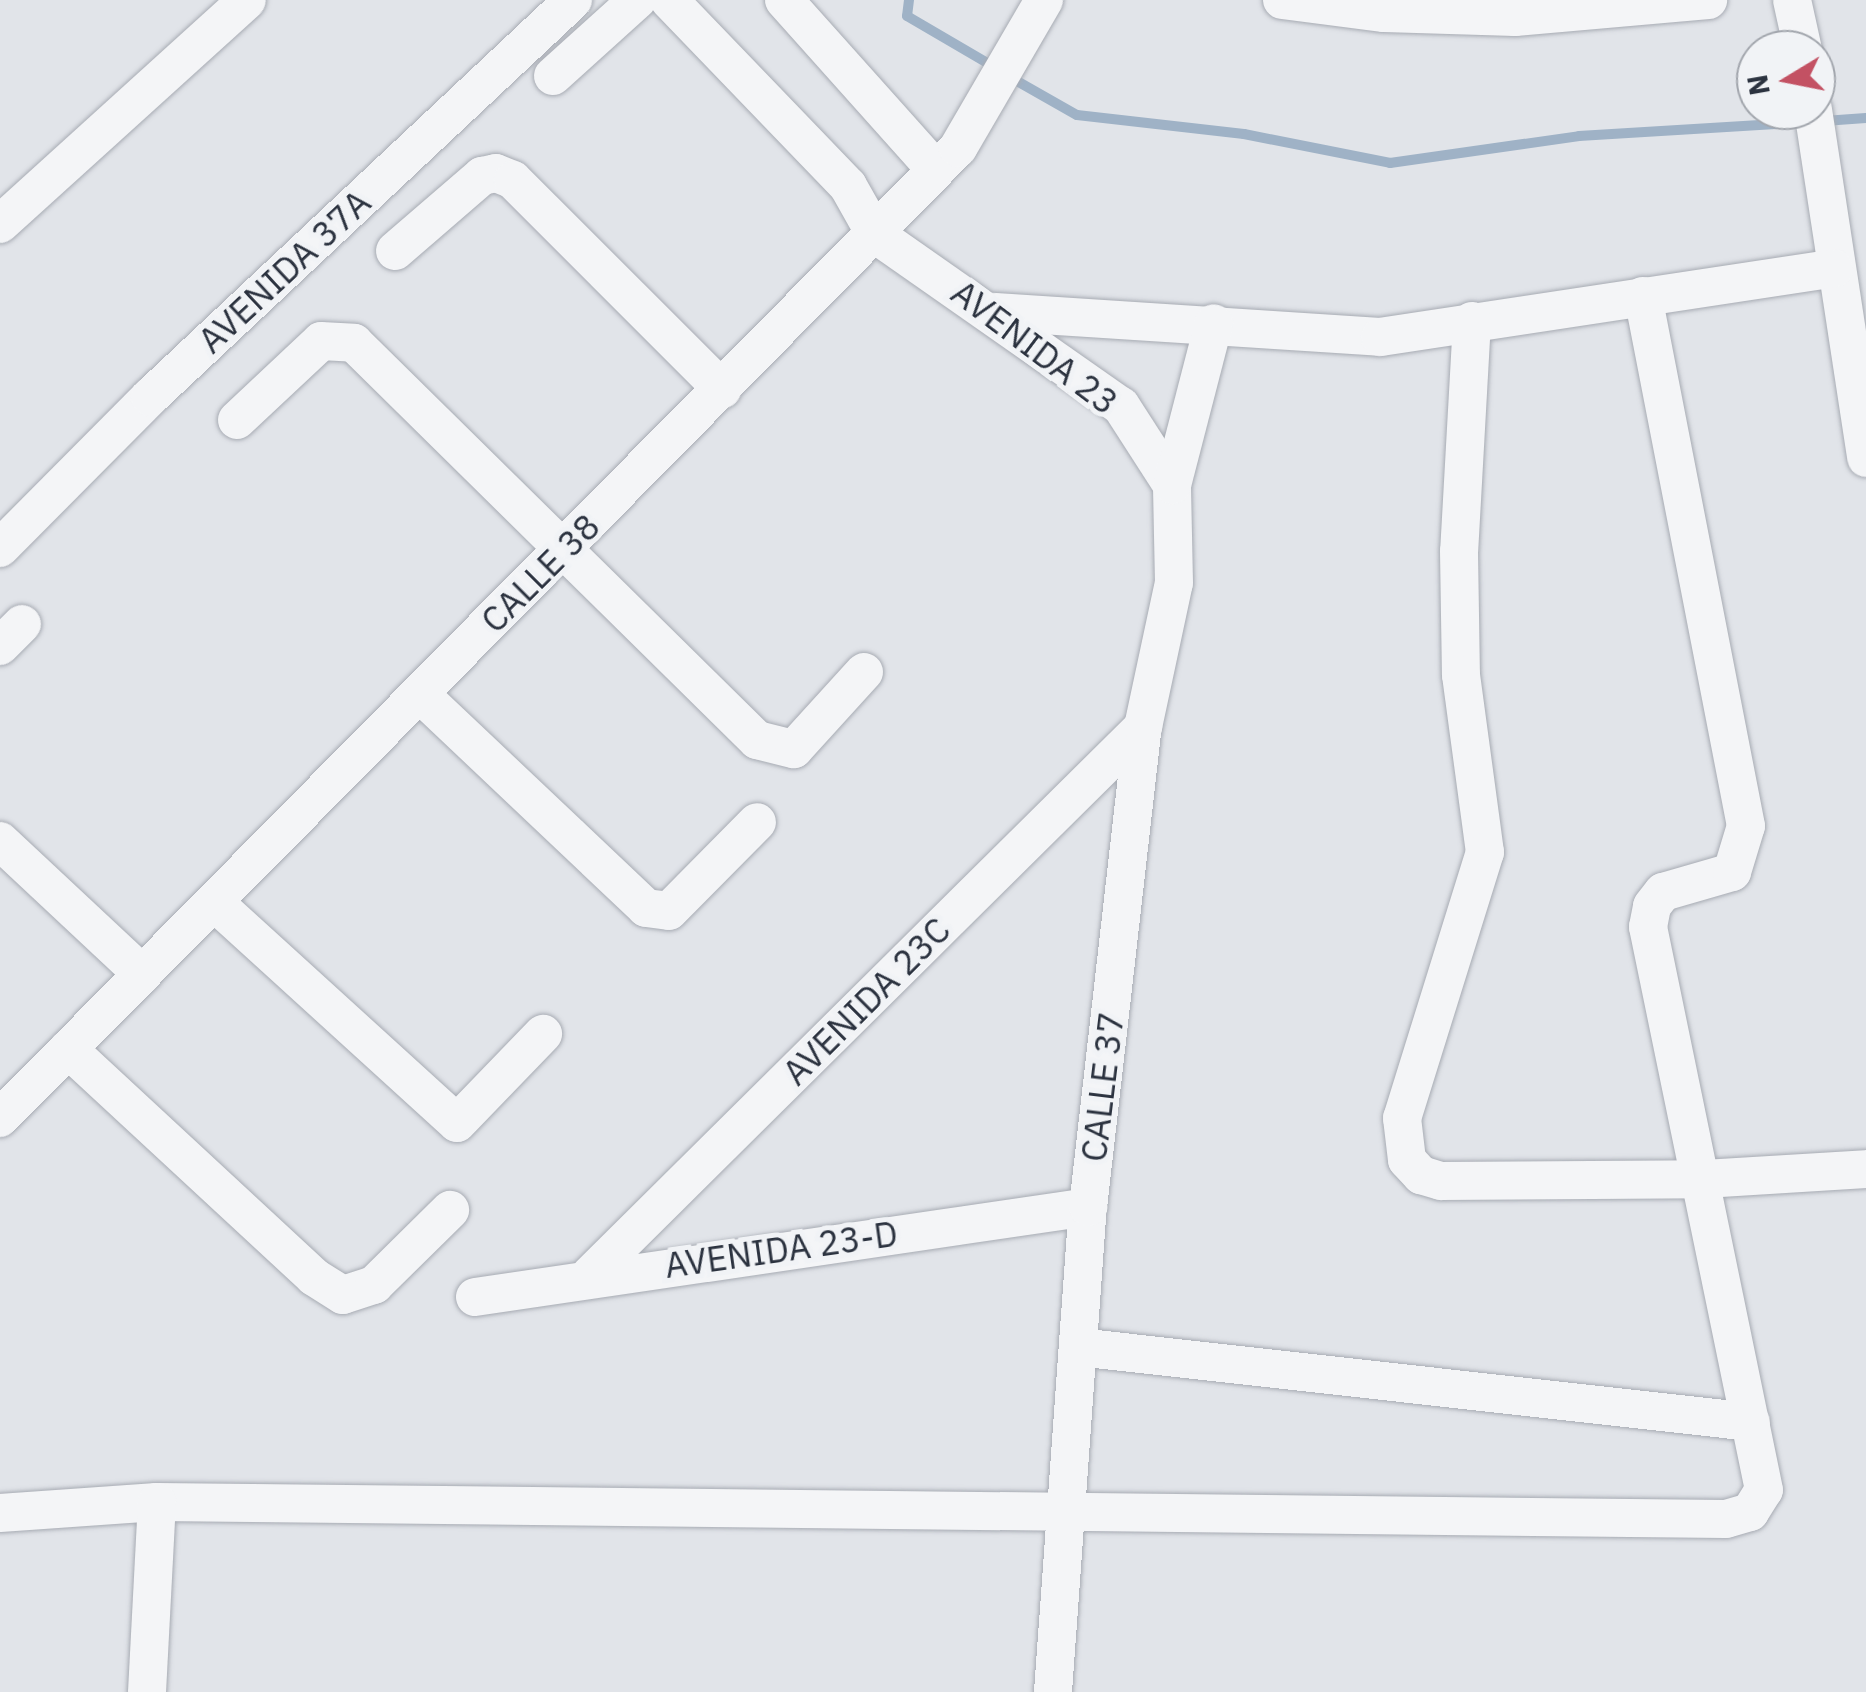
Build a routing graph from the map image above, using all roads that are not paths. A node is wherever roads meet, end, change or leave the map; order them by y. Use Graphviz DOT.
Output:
graph roads {
  1 [pos="247,0"];
  2 [pos="573,0"];
  3 [pos="637,0"];
  4 [pos="669,0"];
  5 [pos="784,0"];
  6 [pos="1044,0"];
  7 [pos="1282,0"];
  8 [pos="1708,0"];
  9 [pos="1792,0"];
  10 [pos="1799,30"];
  11 [pos="553,76"];
  12 [pos="1816,130"];
  13 [pos="936,170"];
  14 [pos="0,224"];
  15 [pos="876,234"];
  16 [pos="395,252"];
  17 [pos="1834,268"];
  18 [pos="1644,296"];
  19 [pos="995,312"];
  20 [pos="1472,321"];
  21 [pos="1214,324"];
  22 [pos="722,389"];
  23 [pos="237,420"];
  24 [pos="1866,458"];
  25 [pos="1172,485"];
  26 [pos="0,548"];
  27 [pos="562,550"];
  28 [pos="864,672"];
  29 [pos="420,694"];
  30 [pos="1143,727"];
  31 [pos="757,822"];
  32 [pos="0,841"];
  33 [pos="214,902"];
  34 [pos="142,974"];
  35 [pos="543,1034"];
  36 [pos="68,1049"];
  37 [pos="0,1118"];
  38 [pos="1866,1169"];
  39 [pos="1704,1179"];
  40 [pos="1088,1207"];
  41 [pos="450,1210"];
  42 [pos="590,1275"];
  43 [pos="475,1296"];
  44 [pos="1078,1347"];
  45 [pos="1751,1422"];
  46 [pos="157,1502"];
  47 [pos="0,1512"];
  48 [pos="1064,1514"];
  49 [pos="146,1692"];
  50 [pos="1052,1692"];
  1 -- 14 [label="street"];
  2 -- 26 [label="street, AVENIDA 37A"];
  3 -- 11 [label="street"];
  4 -- 15 [label="street"];
  5 -- 13 [label="street"];
  6 -- 13 [label="street, CALLE 38"];
  7 -- 8 [label="street"];
  9 -- 10 [label="street"];
  12 -- 17 [label="street"];
  13 -- 15 [label="street, CALLE 38"];
  15 -- 19 [label="street, AVENIDA 23"];
  15 -- 22 [label="street, CALLE 38"];
  16 -- 22 [label="street"];
  17 -- 18 [label="street"];
  17 -- 24 [label="street"];
  18 -- 20 [label="street"];
  18 -- 39 [label="street"];
  19 -- 21 [label="street"];
  19 -- 25 [label="street, AVENIDA 23"];
  20 -- 21 [label="street"];
  20 -- 39 [label="street"];
  21 -- 25 [label="street, CALLE 37"];
  22 -- 27 [label="street, CALLE 38"];
  23 -- 27 [label="street"];
  25 -- 30 [label="street, CALLE 37"];
  27 -- 28 [label="street"];
  27 -- 29 [label="street, CALLE 38"];
  29 -- 31 [label="street"];
  29 -- 33 [label="street, CALLE 38"];
  30 -- 40 [label="street, CALLE 37"];
  30 -- 42 [label="street, AVENIDA 23C"];
  32 -- 34 [label="street"];
  33 -- 34 [label="street, CALLE 38"];
  33 -- 35 [label="street"];
  34 -- 36 [label="street, CALLE 38"];
  36 -- 37 [label="street, CALLE 38"];
  36 -- 41 [label="street"];
  38 -- 39 [label="street"];
  39 -- 45 [label="street"];
  40 -- 42 [label="street, AVENIDA 23-D"];
  40 -- 44 [label="street, CALLE 37"];
  42 -- 43 [label="street, AVENIDA 23-D"];
  44 -- 45 [label="street"];
  44 -- 48 [label="street, CALLE 37"];
  45 -- 48 [label="street"];
  46 -- 47 [label="street"];
  46 -- 48 [label="street"];
  46 -- 49 [label="street"];
  48 -- 50 [label="street, CALLE 37"];
}
